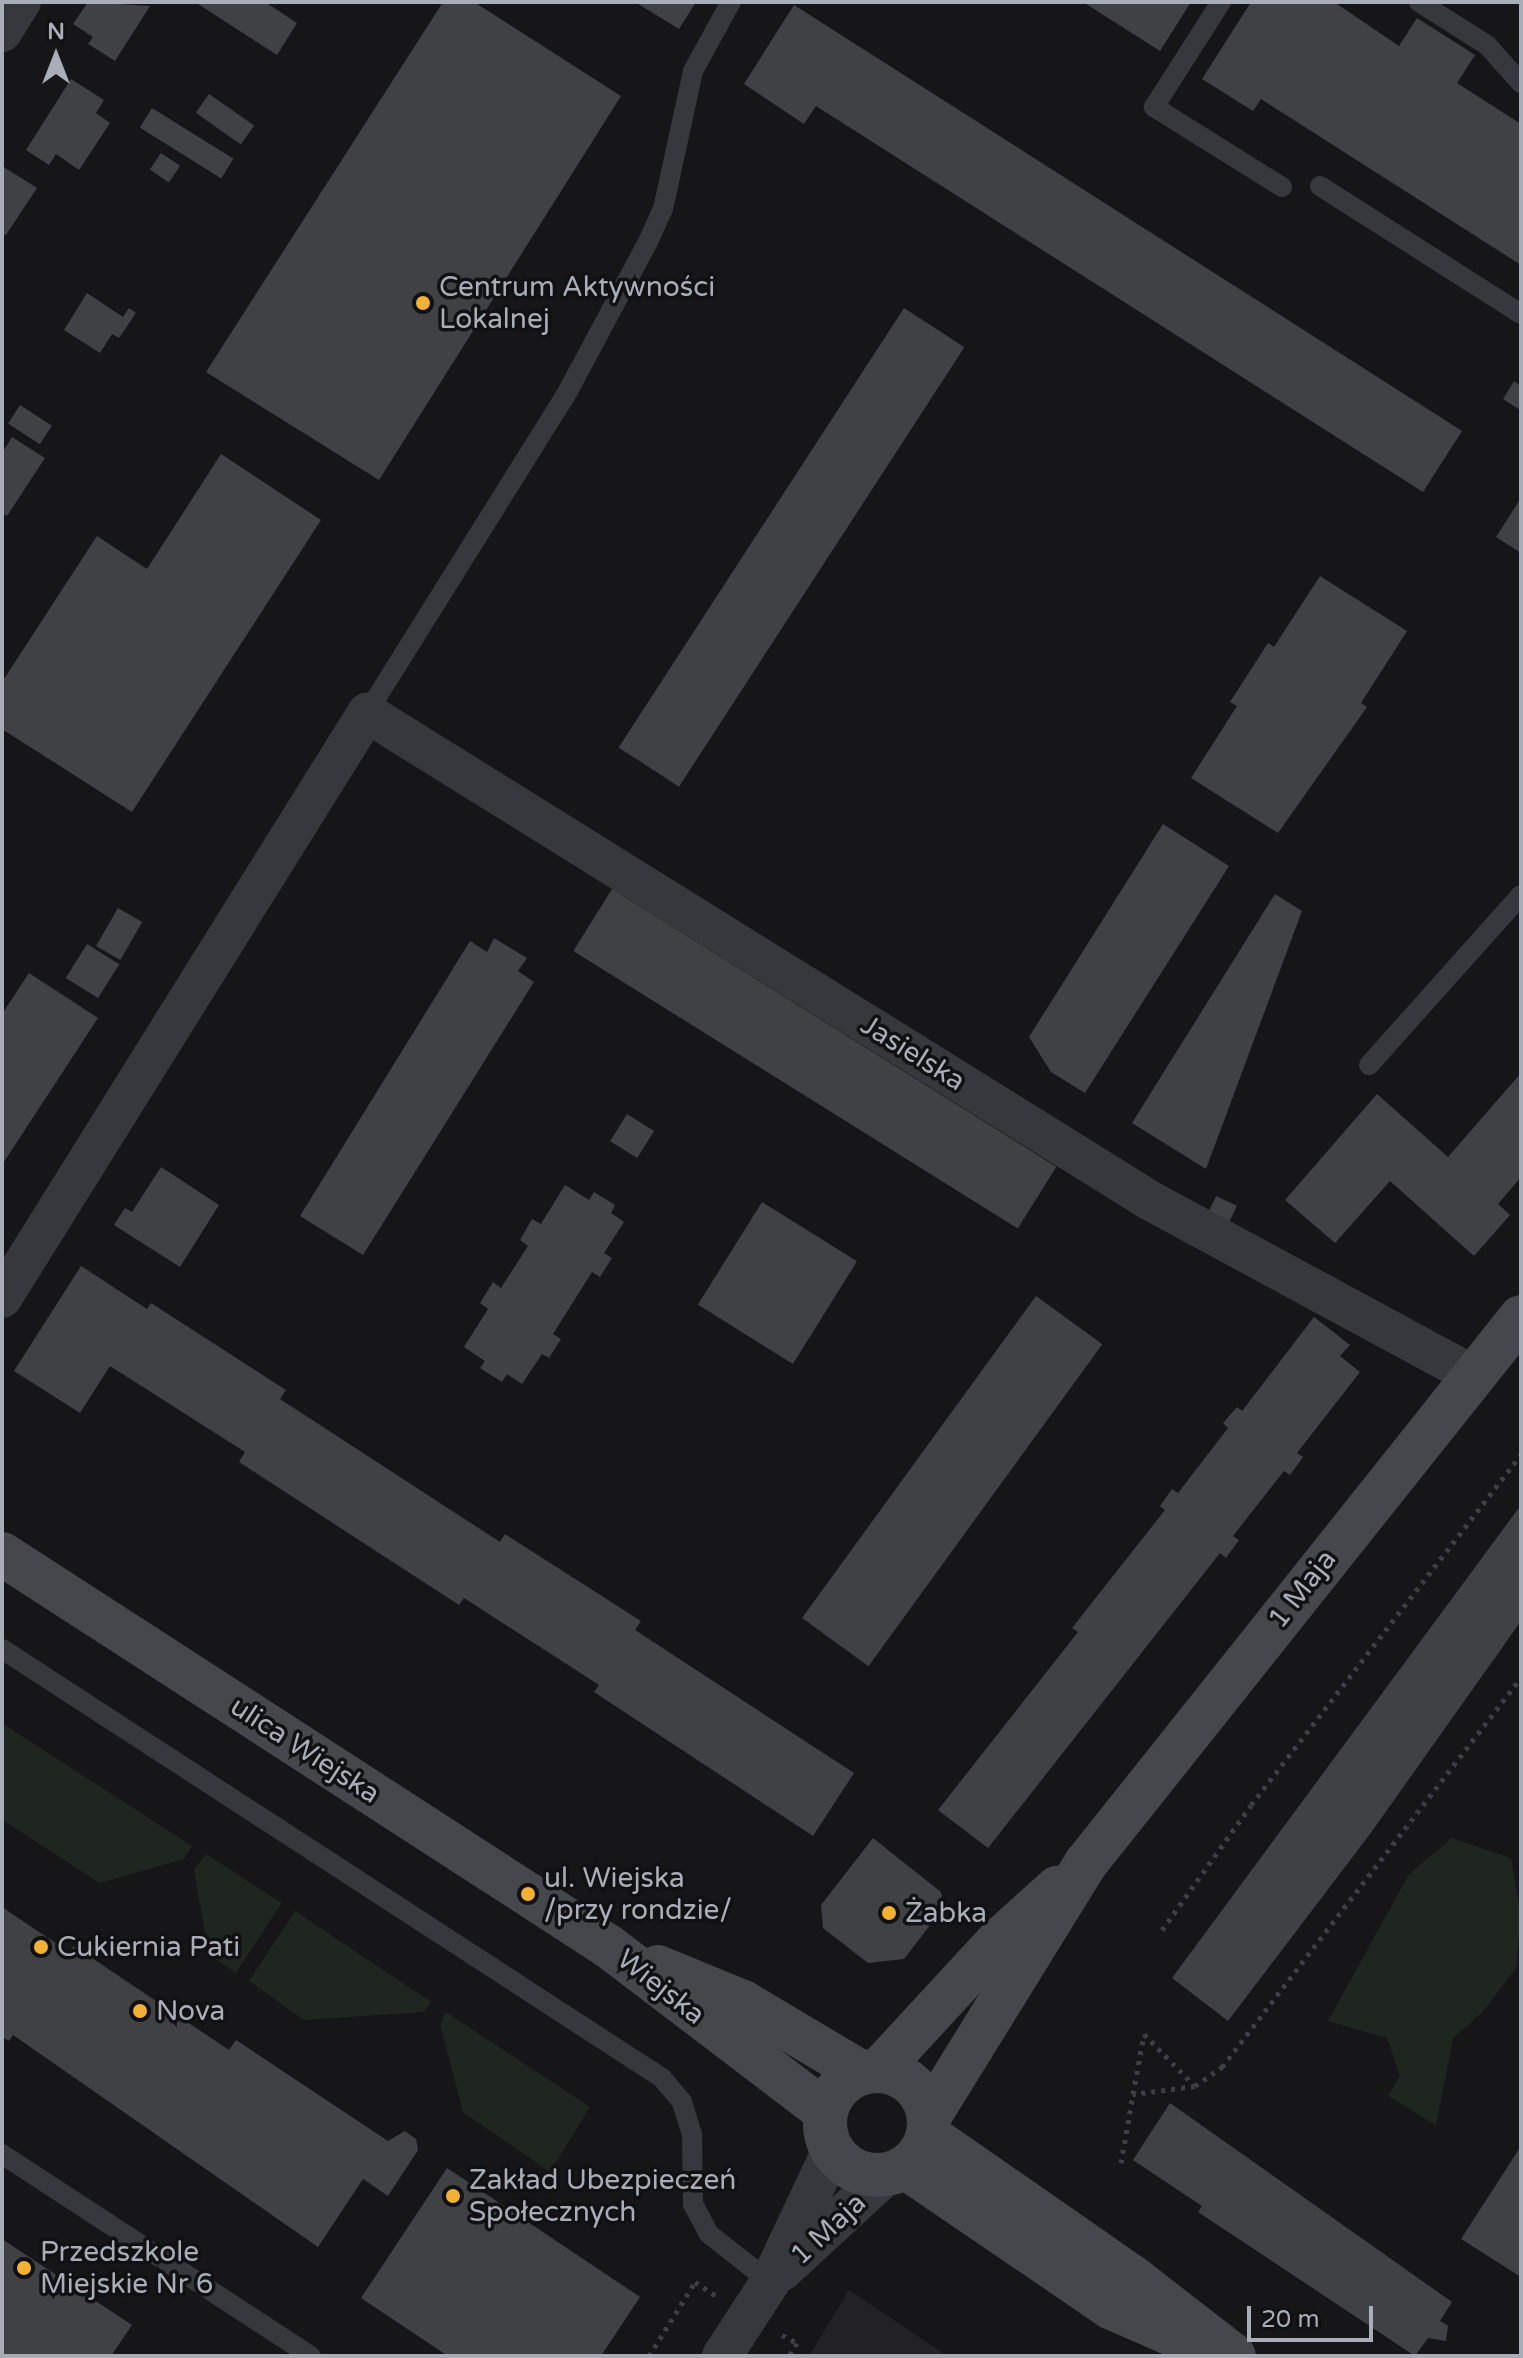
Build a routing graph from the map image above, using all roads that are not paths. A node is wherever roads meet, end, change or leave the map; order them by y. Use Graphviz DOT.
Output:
graph roads {
  1 [pos="21,2"];
  2 [pos="731,2"];
  3 [pos="1221,2"];
  4 [pos="1419,2"];
  5 [pos="2,32"];
  6 [pos="1521,83"];
  7 [pos="1320,186"];
  8 [pos="1282,187"];
  9 [pos="1521,314"];
  10 [pos="367,713"];
  11 [pos="1521,895"];
  12 [pos="1369,1065"];
  13 [pos="2,1298"];
  14 [pos="1521,1317"];
  15 [pos="1471,1374"];
  16 [pos="2,1554"];
  17 [pos="2,1649"];
  18 [pos="1086,1863"];
  19 [pos="608,1946"];
  20 [pos="870,2072"];
  21 [pos="829,2131"];
  22 [pos="912,2148"];
  23 [pos="2,2154"];
  24 [pos="770,2282"];
  25 [pos="311,2356"];
  26 [pos="722,2356"];
  27 [pos="1223,2356"];
  28 [pos="1234,2356"];
  1 -- 5 [label="street"];
  2 -- 10 [label="lane"];
  3 -- 8 [label="lane"];
  4 -- 6 [label="lane"];
  7 -- 9 [label="lane"];
  10 -- 13 [label="street"];
  10 -- 15 [label="street, Jasielska"];
  11 -- 12 [label="lane"];
  14 -- 15 [label="street, 1 Maja"];
  15 -- 18 [label="street, 1 Maja"];
  16 -- 19 [label="street, ulica Wiejska"];
  17 -- 24 [label="lane"];
  18 -- 20 [label="street, 1 Maja"];
  18 -- 22 [label="street, 1 Maja"];
  19 -- 20 [label="street, Wiejska"];
  19 -- 21 [label="street, Wiejska"];
  20 -- 21 [label="street"];
  20 -- 22 [label="street"];
  21 -- 22 [label="street"];
  21 -- 24 [label="street, 1 Maja"];
  22 -- 24 [label="street, 1 Maja"];
  22 -- 27 [label="street"];
  22 -- 28 [label="street"];
  23 -- 25 [label="lane"];
  24 -- 26 [label="street, 1 Maja"];
}
